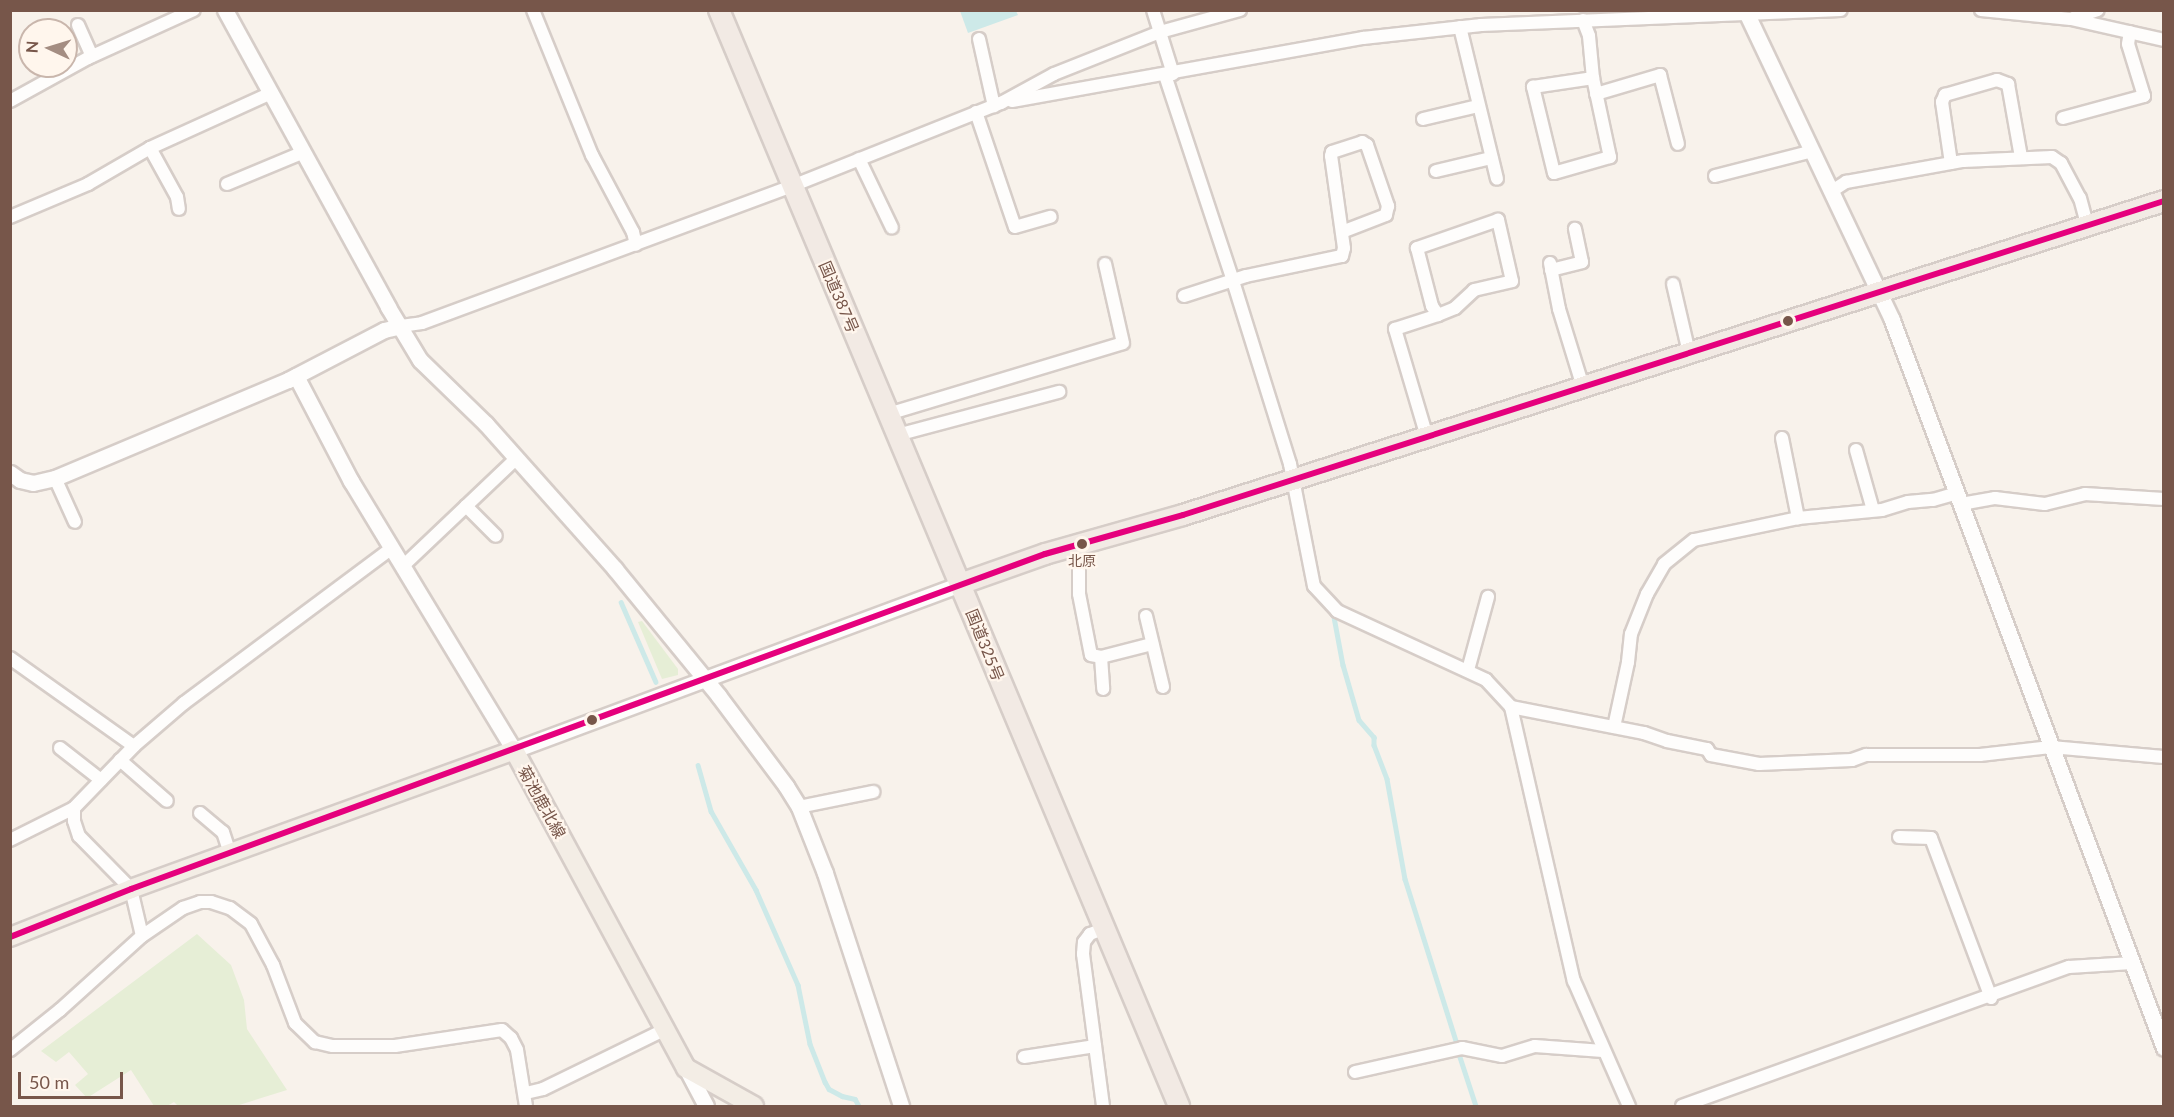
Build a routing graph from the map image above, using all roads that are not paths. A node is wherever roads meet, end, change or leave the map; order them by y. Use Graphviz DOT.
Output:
graph roads {
  1 [pos="194,10"];
  2 [pos="225,10"];
  3 [pos="533,10"];
  4 [pos="719,10"];
  5 [pos="1154,10"];
  6 [pos="1240,10"];
  7 [pos="1841,10"];
  8 [pos="1981,10"];
  9 [pos="2098,10"];
  10 [pos="1746,13"];
  11 [pos="2053,14"];
  12 [pos="2071,19"];
  13 [pos="1583,20"];
  14 [pos="78,25"];
  15 [pos="1460,27"];
  16 [pos="1160,32"];
  17 [pos="2130,33"];
  18 [pos="980,39"];
  19 [pos="2163,40"];
  20 [pos="90,57"];
  21 [pos="1169,74"];
  22 [pos="1593,78"];
  23 [pos="271,93"];
  24 [pos="1596,93"];
  25 [pos="10,101"];
  26 [pos="997,104"];
  27 [pos="1478,106"];
  28 [pos="976,112"];
  29 [pos="2062,118"];
  30 [pos="1423,119"];
  31 [pos="1678,144"];
  32 [pos="150,148"];
  33 [pos="304,152"];
  34 [pos="1813,152"];
  35 [pos="2021,157"];
  36 [pos="1491,158"];
  37 [pos="859,159"];
  38 [pos="1951,163"];
  39 [pos="1436,171"];
  40 [pos="1715,176"];
  41 [pos="1497,179"];
  42 [pos="227,184"];
  43 [pos="792,186"];
  44 [pos="1832,191"];
  45 [pos="2163,201"];
  46 [pos="179,209"];
  47 [pos="10,217"];
  48 [pos="1051,217"];
  49 [pos="2087,225"];
  50 [pos="892,228"];
  51 [pos="1575,229"];
  52 [pos="1342,232"];
  53 [pos="636,245"];
  54 [pos="1105,264"];
  55 [pos="1233,281"];
  56 [pos="1673,284"];
  57 [pos="1880,292"];
  58 [pos="1184,296"];
  59 [pos="1438,315"];
  60 [pos="401,326"];
  61 [pos="1689,353"];
  62 [pos="296,376"];
  63 [pos="1583,387"];
  64 [pos="1059,392"];
  65 [pos="888,414"];
  66 [pos="897,435"];
  67 [pos="1427,437"];
  68 [pos="1782,438"];
  69 [pos="1856,450"];
  70 [pos="517,458"];
  71 [pos="10,473"];
  72 [pos="56,478"];
  73 [pos="1294,478"];
  74 [pos="1959,498"];
  75 [pos="2163,498"];
  76 [pos="466,506"];
  77 [pos="1873,510"];
  78 [pos="1798,518"];
  79 [pos="75,522"];
  80 [pos="496,536"];
  81 [pos="1079,546"];
  82 [pos="392,548"];
  83 [pos="403,566"];
  84 [pos="960,584"];
  85 [pos="1488,597"];
  86 [pos="1146,616"];
  87 [pos="1152,644"];
  88 [pos="1101,657"];
  89 [pos="10,658"];
  90 [pos="1468,670"];
  91 [pos="704,679"];
  92 [pos="1163,687"];
  93 [pos="1103,689"];
  94 [pos="1511,707"];
  95 [pos="1614,727"];
  96 [pos="134,746"];
  97 [pos="2051,747"];
  98 [pos="60,748"];
  99 [pos="514,750"];
  100 [pos="2163,757"];
  101 [pos="120,760"];
  102 [pos="101,780"];
  103 [pos="873,792"];
  104 [pos="167,801"];
  105 [pos="799,807"];
  106 [pos="74,808"];
  107 [pos="200,813"];
  108 [pos="1899,837"];
  109 [pos="10,840"];
  110 [pos="230,853"];
  111 [pos="131,890"];
  112 [pos="1103,929"];
  113 [pos="142,936"];
  114 [pos="10,937"];
  115 [pos="2132,963"];
  116 [pos="1991,998"];
  117 [pos="666,1029"];
  118 [pos="1095,1046"];
  119 [pos="2163,1048"];
  120 [pos="10,1050"];
  121 [pos="1604,1051"];
  122 [pos="1024,1057"];
  123 [pos="686,1068"];
  124 [pos="1355,1072"];
  125 [pos="526,1093"];
  126 [pos="526,1107"];
  127 [pos="706,1107"];
  128 [pos="754,1107"];
  129 [pos="902,1107"];
  130 [pos="1103,1107"];
  131 [pos="1179,1107"];
  132 [pos="1629,1107"];
  133 [pos="1682,1107"];
  1 -- 20 [label="street"];
  2 -- 23 [label="street"];
  3 -- 53 [label="street"];
  4 -- 43 [label="highway, 国道387号"];
  5 -- 16 [label="street"];
  6 -- 16 [label="street"];
  7 -- 10 [label="street"];
  8 -- 11 [label="street"];
  9 -- 12 [label="street"];
  10 -- 13 [label="street"];
  10 -- 34 [label="street"];
  11 -- 12 [label="street"];
  12 -- 17 [label="street"];
  13 -- 15 [label="street"];
  13 -- 22 [label="street"];
  14 -- 20 [label="street"];
  15 -- 21 [label="street"];
  15 -- 27 [label="street"];
  16 -- 21 [label="street"];
  16 -- 26 [label="street"];
  17 -- 19 [label="street"];
  17 -- 29 [label="street"];
  18 -- 26 [label="street"];
  20 -- 25 [label="street"];
  21 -- 26 [label="street"];
  21 -- 55 [label="street"];
  22 -- 24 [label="street"];
  22 -- 24 [label="street"];
  23 -- 32 [label="street"];
  23 -- 33 [label="street"];
  24 -- 31 [label="street"];
  26 -- 28 [label="street"];
  27 -- 30 [label="street"];
  27 -- 36 [label="street"];
  28 -- 37 [label="street"];
  28 -- 48 [label="street"];
  32 -- 46 [label="street"];
  32 -- 47 [label="street"];
  33 -- 42 [label="street"];
  33 -- 60 [label="street"];
  34 -- 40 [label="street"];
  34 -- 44 [label="street"];
  35 -- 38 [label="street"];
  35 -- 38 [label="street"];
  35 -- 49 [label="street"];
  36 -- 39 [label="street"];
  36 -- 41 [label="street"];
  37 -- 43 [label="street"];
  37 -- 50 [label="street"];
  38 -- 44 [label="street"];
  43 -- 53 [label="street"];
  43 -- 65 [label="highway, 国道387号"];
  44 -- 57 [label="street"];
  45 -- 49 [label="highway"];
  49 -- 57 [label="highway"];
  51 -- 63 [label="street"];
  52 -- 52 [label="street"];
  52 -- 55 [label="street"];
  53 -- 60 [label="street"];
  54 -- 65 [label="street"];
  55 -- 58 [label="street"];
  55 -- 73 [label="street"];
  56 -- 61 [label="street"];
  57 -- 61 [label="highway"];
  57 -- 74 [label="street"];
  59 -- 59 [label="street"];
  59 -- 67 [label="street"];
  60 -- 62 [label="street"];
  60 -- 70 [label="street"];
  61 -- 63 [label="highway"];
  62 -- 72 [label="street"];
  62 -- 82 [label="street"];
  63 -- 67 [label="highway"];
  64 -- 66 [label="street"];
  65 -- 66 [label="highway, 国道387号"];
  66 -- 84 [label="highway, 国道387号"];
  67 -- 73 [label="highway"];
  68 -- 78 [label="street"];
  69 -- 77 [label="street"];
  70 -- 76 [label="street"];
  70 -- 91 [label="street"];
  71 -- 72 [label="street"];
  72 -- 79 [label="street"];
  73 -- 81 [label="highway"];
  73 -- 90 [label="street"];
  74 -- 75 [label="street"];
  74 -- 77 [label="street"];
  74 -- 97 [label="street"];
  76 -- 80 [label="street"];
  76 -- 83 [label="street"];
  77 -- 78 [label="street"];
  78 -- 95 [label="street"];
  81 -- 84 [label="highway"];
  81 -- 88 [label="street"];
  82 -- 83 [label="street"];
  82 -- 96 [label="street"];
  83 -- 99 [label="street"];
  84 -- 91 [label="street"];
  84 -- 112 [label="highway, 国道325号"];
  85 -- 90 [label="street"];
  86 -- 87 [label="street"];
  87 -- 88 [label="street"];
  87 -- 92 [label="street"];
  88 -- 93 [label="street"];
  89 -- 96 [label="street"];
  90 -- 94 [label="street"];
  91 -- 99 [label="street"];
  91 -- 105 [label="street"];
  94 -- 95 [label="street"];
  94 -- 121 [label="street"];
  95 -- 97 [label="street"];
  96 -- 101 [label="street"];
  97 -- 100 [label="street"];
  97 -- 115 [label="street"];
  98 -- 102 [label="street"];
  99 -- 110 [label="main road, 菊池鹿北線"];
  99 -- 117 [label="main road, 菊池鹿北線"];
  101 -- 102 [label="street"];
  101 -- 104 [label="street"];
  102 -- 106 [label="street"];
  103 -- 105 [label="street"];
  105 -- 129 [label="street"];
  106 -- 109 [label="street"];
  106 -- 111 [label="street"];
  107 -- 110 [label="street"];
  108 -- 116 [label="street"];
  110 -- 111 [label="main road, 菊池鹿北線"];
  111 -- 113 [label="street"];
  111 -- 114 [label="main road, 菊池鹿北線"];
  112 -- 118 [label="street"];
  112 -- 131 [label="highway, 国道325号"];
  113 -- 120 [label="street"];
  113 -- 125 [label="street"];
  115 -- 116 [label="street"];
  115 -- 119 [label="street"];
  116 -- 133 [label="street"];
  117 -- 123 [label="main road, 菊池鹿北線"];
  117 -- 125 [label="street"];
  118 -- 122 [label="street"];
  118 -- 130 [label="street"];
  121 -- 124 [label="street"];
  121 -- 132 [label="street"];
  123 -- 127 [label="street"];
  123 -- 128 [label="main road"];
  125 -- 126 [label="street"];
}
